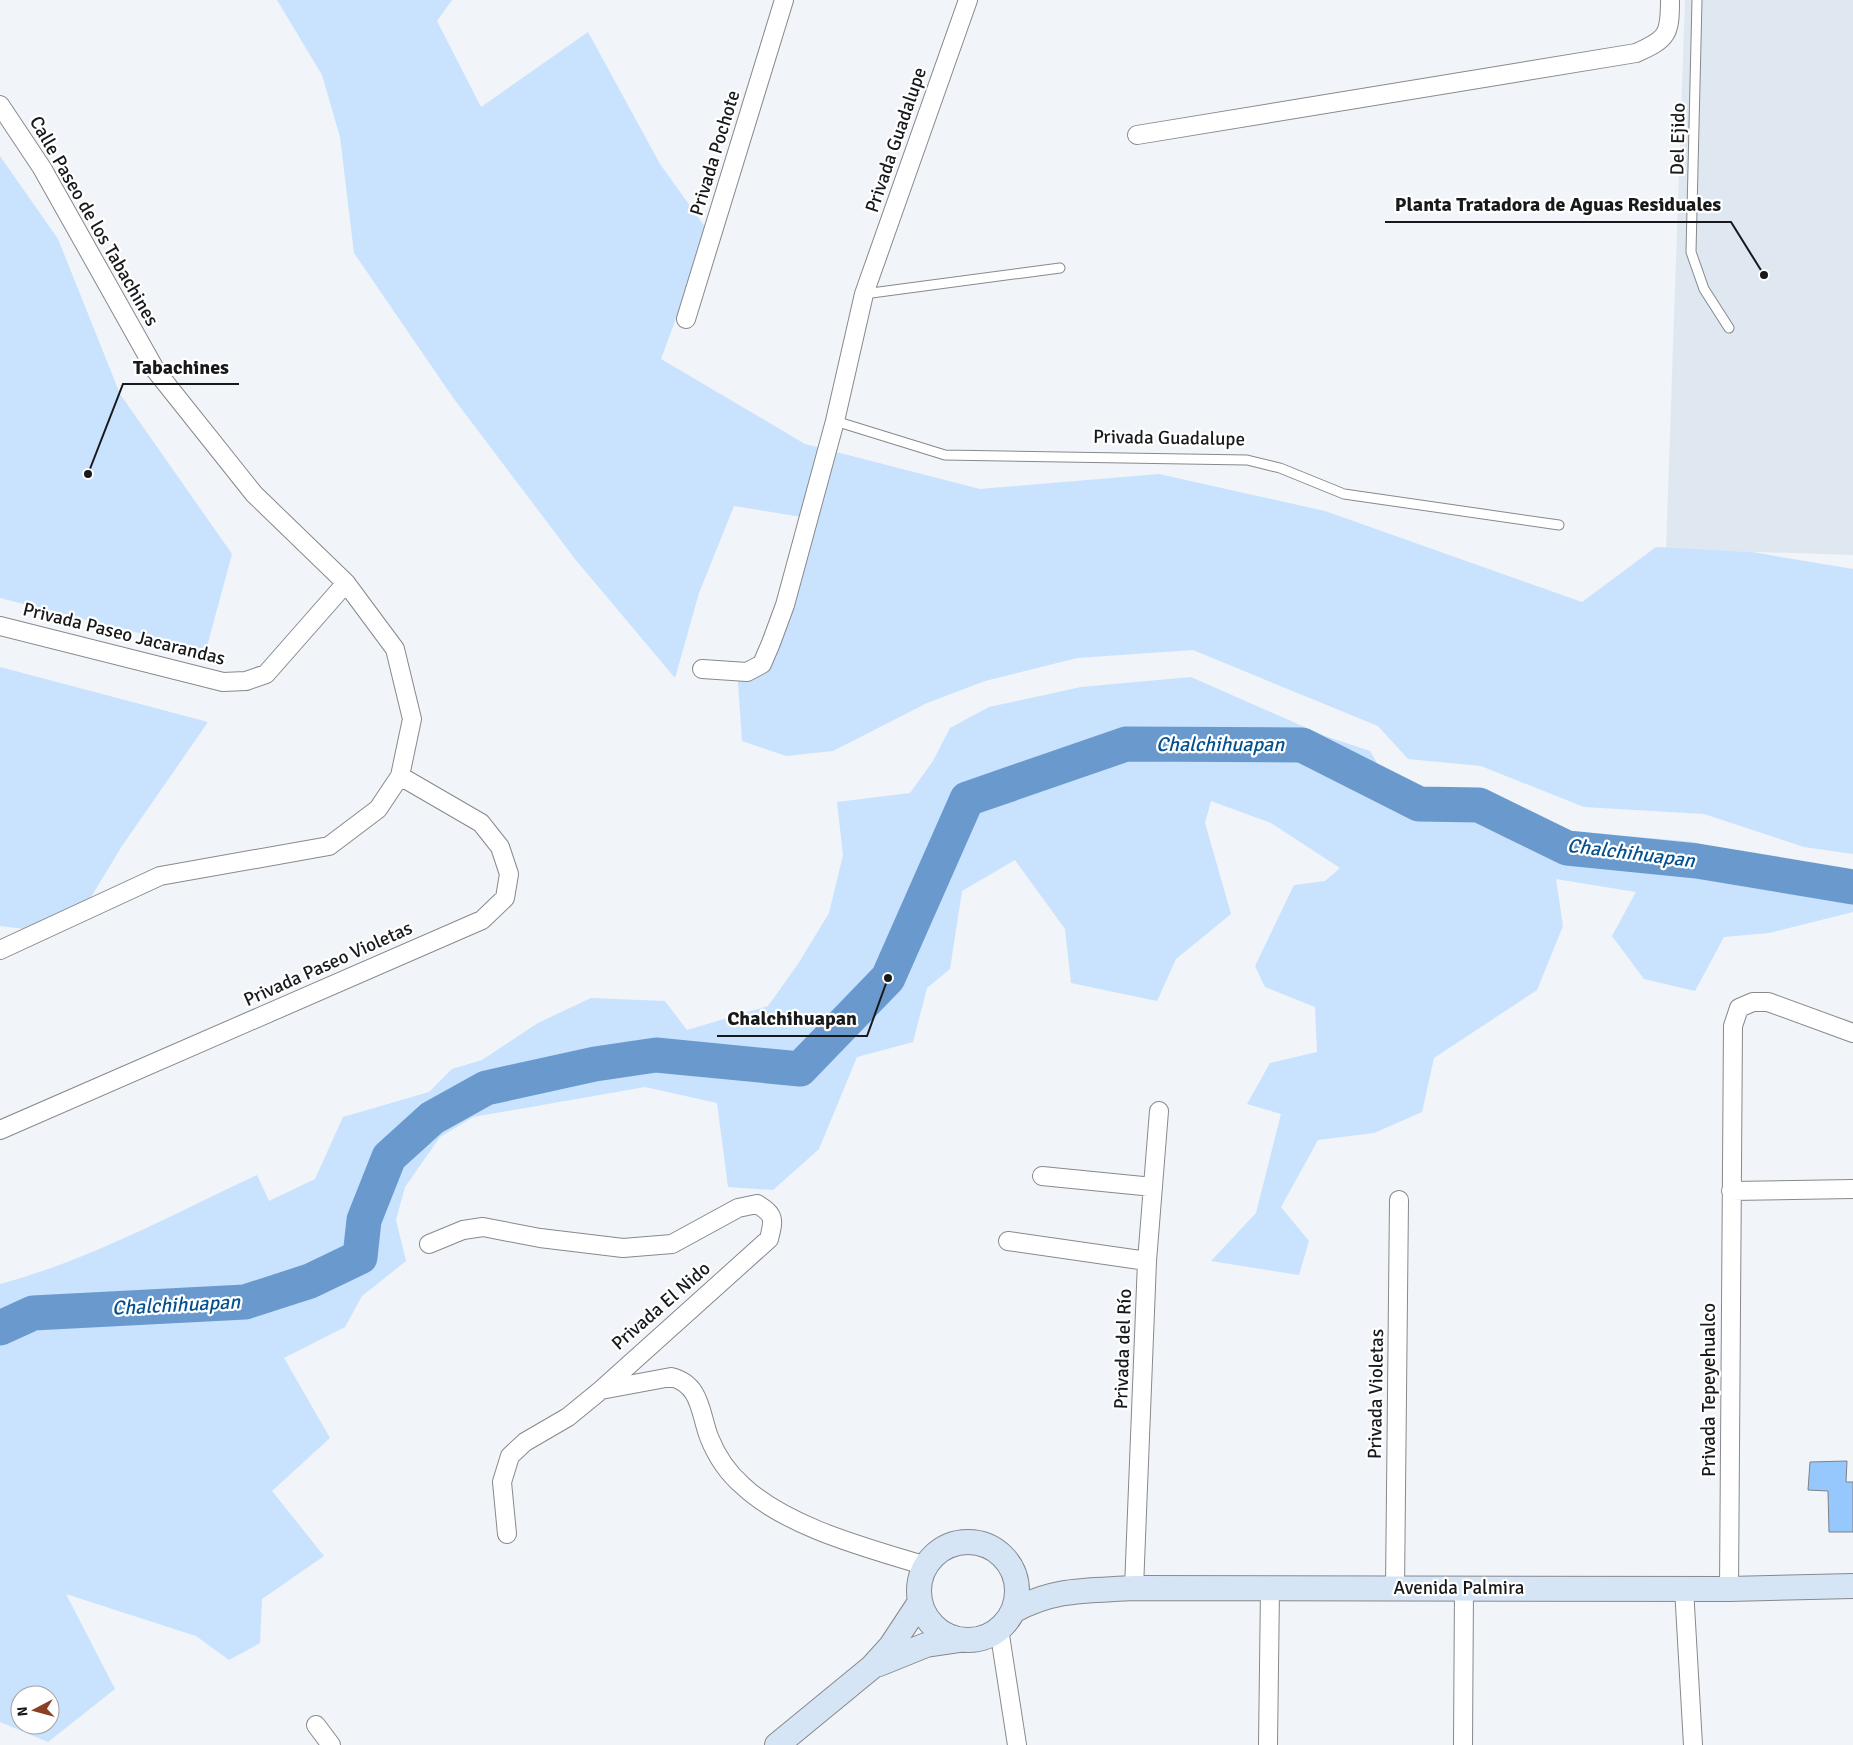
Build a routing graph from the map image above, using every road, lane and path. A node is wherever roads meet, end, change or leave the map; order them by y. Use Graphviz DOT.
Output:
graph roads {
  1 [pos="784,0"];
  2 [pos="968,0"];
  3 [pos="1670,0"];
  4 [pos="1697,0"];
  5 [pos="0,105"];
  6 [pos="1137,135"];
  7 [pos="1060,268"];
  8 [pos="864,294"];
  9 [pos="686,319"];
  10 [pos="1729,328"];
  11 [pos="835,421"];
  12 [pos="1559,525"];
  13 [pos="346,583"];
  14 [pos="0,626"];
  15 [pos="702,669"];
  16 [pos="400,776"];
  17 [pos="0,950"];
  18 [pos="1853,1033"];
  19 [pos="1159,1111"];
  20 [pos="0,1130"];
  21 [pos="1042,1176"];
  22 [pos="1153,1187"];
  23 [pos="1853,1189"];
  24 [pos="1731,1191"];
  25 [pos="1400,1200"];
  26 [pos="1008,1241"];
  27 [pos="429,1244"];
  28 [pos="1147,1261"];
  29 [pos="600,1390"];
  30 [pos="507,1534"];
  31 [pos="926,1566"];
  32 [pos="1011,1568"];
  33 [pos="1853,1586"];
  34 [pos="1134,1588"];
  35 [pos="1464,1588"];
  36 [pos="1684,1588"];
  37 [pos="1270,1589"];
  38 [pos="1395,1589"];
  39 [pos="1729,1589"];
  40 [pos="1066,1592"];
  41 [pos="920,1602"];
  42 [pos="1006,1620"];
  43 [pos="960,1640"];
  44 [pos="872,1667"];
  45 [pos="316,1725"];
  46 [pos="331,1745"];
  47 [pos="777,1745"];
  48 [pos="1017,1745"];
  49 [pos="1268,1745"];
  50 [pos="1463,1745"];
  51 [pos="1693,1745"];
  1 -- 9 [label="street, Privada Pochote"];
  2 -- 8 [label="street, Privada Guadalupe"];
  3 -- 6 [label="street"];
  4 -- 10 [label="lane, Del Ejido"];
  5 -- 13 [label="street, Calle Paseo de los Tabachines"];
  7 -- 8 [label="lane"];
  8 -- 11 [label="street, Privada Guadalupe"];
  11 -- 12 [label="lane, Privada Guadalupe"];
  11 -- 15 [label="street, Privada Guadalupe"];
  13 -- 14 [label="street, Privada Paseo Jacarandas"];
  13 -- 16 [label="street, Calle Paseo de los Tabachines"];
  16 -- 17 [label="street, Calle Paseo de los Tabachines"];
  16 -- 20 [label="street, Privada Paseo Violetas"];
  18 -- 24 [label="street, Privada Tepeyehualco"];
  19 -- 22 [label="street, Privada del Río"];
  21 -- 22 [label="street"];
  22 -- 28 [label="street, Privada del Río"];
  23 -- 24 [label="street"];
  24 -- 39 [label="street, Privada Tepeyehualco"];
  25 -- 38 [label="street, Privada Violetas"];
  26 -- 28 [label="street"];
  27 -- 29 [label="street, Privada El Nido"];
  28 -- 34 [label="street, Privada del Río"];
  29 -- 30 [label="street, Privada El Nido"];
  29 -- 31 [label="street"];
  31 -- 32 [label="main road"];
  31 -- 41 [label="main road"];
  32 -- 40 [label="main road, Avenida Palmira"];
  32 -- 42 [label="main road"];
  33 -- 39 [label="main road, Avenida Palmira"];
  34 -- 37 [label="main road, Avenida Palmira"];
  34 -- 40 [label="main road, Avenida Palmira"];
  35 -- 36 [label="main road, Avenida Palmira"];
  35 -- 38 [label="main road, Avenida Palmira"];
  35 -- 50 [label="street"];
  36 -- 39 [label="main road, Avenida Palmira"];
  36 -- 51 [label="street"];
  37 -- 38 [label="main road, Avenida Palmira"];
  37 -- 49 [label="street"];
  40 -- 42 [label="main road, Avenida Palmira"];
  41 -- 43 [label="main road"];
  41 -- 44 [label="main road"];
  42 -- 43 [label="main road"];
  42 -- 48 [label="street"];
  43 -- 44 [label="main road"];
  44 -- 47 [label="main road"];
  45 -- 46 [label="street"];
}
